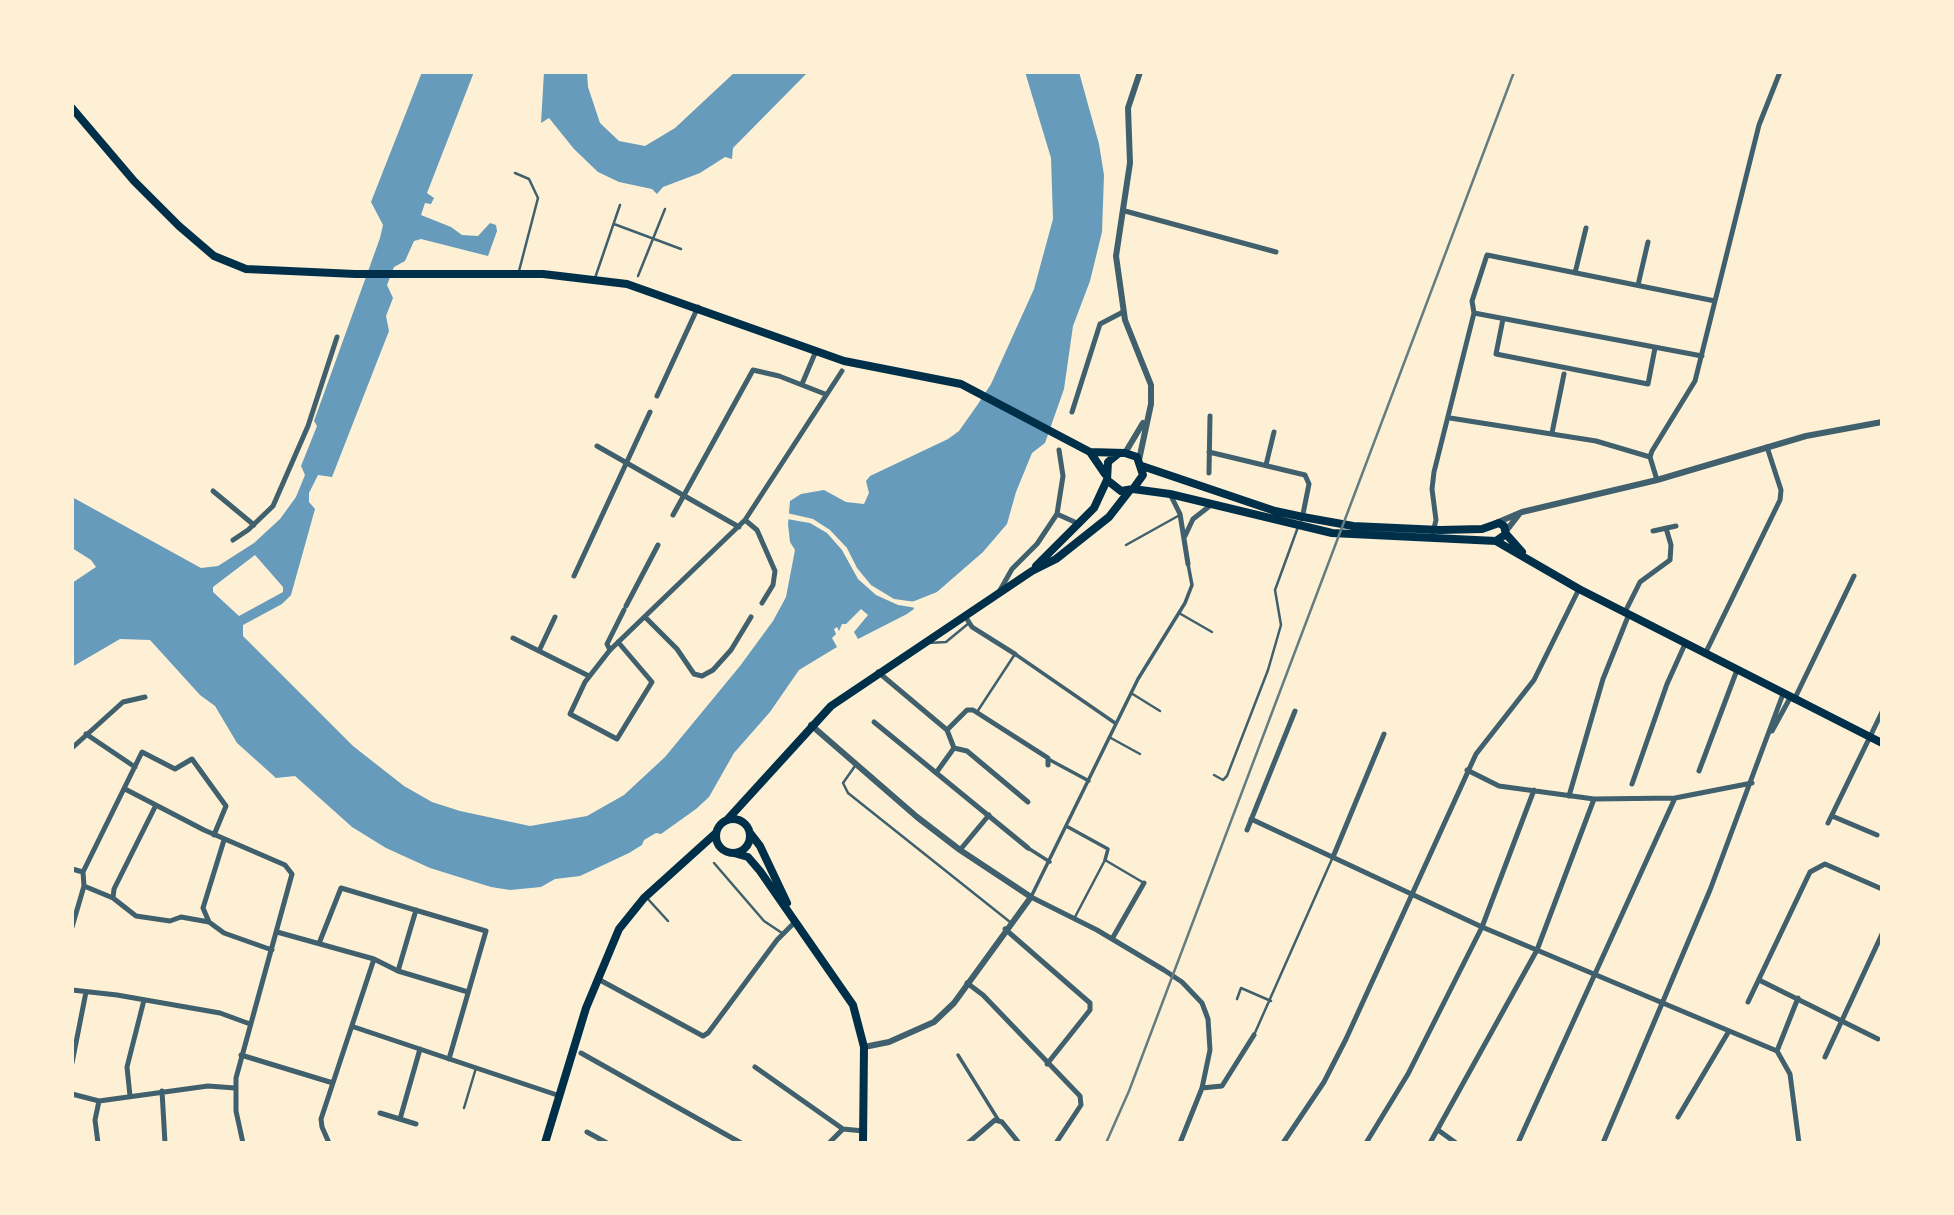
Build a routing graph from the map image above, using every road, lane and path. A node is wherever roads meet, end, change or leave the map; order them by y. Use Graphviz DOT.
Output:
graph roads {
  1 [pos="1140,72"];
  2 [pos="1780,72"];
  3 [pos="72,108"];
  4 [pos="514,173"];
  5 [pos="620,205"];
  6 [pos="665,209"];
  7 [pos="1125,211"];
  8 [pos="614,225"];
  9 [pos="1586,228"];
  10 [pos="653,239"];
  11 [pos="1648,242"];
  12 [pos="681,249"];
  13 [pos="1276,252"];
  14 [pos="1576,273"];
  15 [pos="519,274"];
  16 [pos="638,276"];
  17 [pos="595,278"];
  18 [pos="1638,285"];
  19 [pos="1715,301"];
  20 [pos="698,307"];
  21 [pos="1123,312"];
  22 [pos="1474,313"];
  23 [pos="1503,320"];
  24 [pos="337,337"];
  25 [pos="1655,348"];
  26 [pos="816,351"];
  27 [pos="1702,356"];
  28 [pos="842,371"];
  29 [pos="1564,374"];
  30 [pos="802,384"];
  31 [pos="825,394"];
  32 [pos="657,396"];
  33 [pos="650,412"];
  34 [pos="1072,412"];
  35 [pos="1210,416"];
  36 [pos="1450,418"];
  37 [pos="1146,419"];
  38 [pos="1882,422"];
  39 [pos="1274,432"];
  40 [pos="1552,433"];
  41 [pos="597,446"];
  42 [pos="1767,447"];
  43 [pos="1059,450"];
  44 [pos="1090,452"];
  45 [pos="1209,452"];
  46 [pos="1121,453"];
  47 [pos="1650,457"];
  48 [pos="627,462"];
  49 [pos="1141,463"];
  50 [pos="1266,465"];
  51 [pos="1209,473"];
  52 [pos="1106,477"];
  53 [pos="1657,480"];
  54 [pos="1131,489"];
  55 [pos="213,491"];
  56 [pos="1170,494"];
  57 [pos="684,495"];
  58 [pos="1211,505"];
  59 [pos="1522,512"];
  60 [pos="1056,514"];
  61 [pos="1180,514"];
  62 [pos="673,515"];
  63 [pos="1303,517"];
  64 [pos="746,520"];
  65 [pos="1079,524"];
  66 [pos="254,525"];
  67 [pos="1493,525"];
  68 [pos="1294,526"];
  69 [pos="1676,526"];
  70 [pos="740,527"];
  71 [pos="1666,528"];
  72 [pos="1312,530"];
  73 [pos="1435,530"];
  74 [pos="1653,531"];
  75 [pos="1506,532"];
  76 [pos="1426,538"];
  77 [pos="1444,538"];
  78 [pos="1184,539"];
  79 [pos="233,540"];
  80 [pos="1494,540"];
  81 [pos="1037,544"];
  82 [pos="658,545"];
  83 [pos="1126,545"];
  84 [pos="1527,557"];
  85 [pos="1049,558"];
  86 [pos="1188,564"];
  87 [pos="574,576"];
  88 [pos="1854,576"];
  89 [pos="1579,589"];
  90 [pos="998,595"];
  91 [pos="762,603"];
  92 [pos="1179,613"];
  93 [pos="1627,613"];
  94 [pos="555,617"];
  95 [pos="645,617"];
  96 [pos="751,617"];
  97 [pos="967,620"];
  98 [pos="1212,632"];
  99 [pos="513,638"];
  100 [pos="618,642"];
  101 [pos="1685,644"];
  102 [pos="610,650"];
  103 [pos="539,651"];
  104 [pos="1015,654"];
  105 [pos="1706,654"];
  106 [pos="1737,670"];
  107 [pos="878,672"];
  108 [pos="589,676"];
  109 [pos="1131,693"];
  110 [pos="145,697"];
  111 [pos="1789,697"];
  112 [pos="1160,710"];
  113 [pos="1296,711"];
  114 [pos="977,712"];
  115 [pos="1882,712"];
  116 [pos="888,720"];
  117 [pos="874,722"];
  118 [pos="1115,723"];
  119 [pos="811,725"];
  120 [pos="881,728"];
  121 [pos="947,730"];
  122 [pos="86,734"];
  123 [pos="1384,734"];
  124 [pos="1108,737"];
  125 [pos="1870,737"];
  126 [pos="1882,743"];
  127 [pos="72,748"];
  128 [pos="954,748"];
  129 [pos="1140,754"];
  130 [pos="1049,763"];
  131 [pos="855,766"];
  132 [pos="135,767"];
  133 [pos="1467,771"];
  134 [pos="1699,771"];
  135 [pos="936,773"];
  136 [pos="1214,775"];
  137 [pos="1089,781"];
  138 [pos="1752,783"];
  139 [pos="1632,784"];
  140 [pos="125,789"];
  141 [pos="1534,790"];
  142 [pos="1569,796"];
  143 [pos="1675,797"];
  144 [pos="1594,799"];
  145 [pos="743,801"];
  146 [pos="1028,802"];
  147 [pos="156,805"];
  148 [pos="989,814"];
  149 [pos="1832,816"];
  150 [pos="1251,819"];
  151 [pos="727,820"];
  152 [pos="745,823"];
  153 [pos="1828,823"];
  154 [pos="1068,827"];
  155 [pos="1247,830"];
  156 [pos="716,833"];
  157 [pos="750,834"];
  158 [pos="214,835"];
  159 [pos="1877,835"];
  160 [pos="224,840"];
  161 [pos="703,848"];
  162 [pos="1028,848"];
  163 [pos="960,850"];
  164 [pos="729,852"];
  165 [pos="1333,857"];
  166 [pos="1105,860"];
  167 [pos="1050,862"];
  168 [pos="714,863"];
  169 [pos="72,869"];
  170 [pos="83,872"];
  171 [pos="1144,883"];
  172 [pos="84,886"];
  173 [pos="1882,889"];
  174 [pos="1411,892"];
  175 [pos="646,897"];
  176 [pos="1031,897"];
  177 [pos="113,898"];
  178 [pos="416,910"];
  179 [pos="1073,920"];
  180 [pos="668,921"];
  181 [pos="209,922"];
  182 [pos="795,922"];
  183 [pos="1010,922"];
  184 [pos="72,927"];
  185 [pos="1482,927"];
  186 [pos="1005,929"];
  187 [pos="277,932"];
  188 [pos="783,933"];
  189 [pos="1882,934"];
  190 [pos="1112,939"];
  191 [pos="320,941"];
  192 [pos="272,950"];
  193 [pos="1537,950"];
  194 [pos="374,959"];
  195 [pos="398,971"];
  196 [pos="1594,974"];
  197 [pos="598,979"];
  198 [pos="1759,979"];
  199 [pos="967,983"];
  200 [pos="72,990"];
  201 [pos="86,992"];
  202 [pos="468,992"];
  203 [pos="1798,998"];
  204 [pos="1237,999"];
  205 [pos="144,1000"];
  206 [pos="1271,1001"];
  207 [pos="1662,1002"];
  208 [pos="1748,1002"];
  209 [pos="1843,1019"];
  210 [pos="250,1024"];
  211 [pos="354,1027"];
  212 [pos="1729,1031"];
  213 [pos="1254,1035"];
  214 [pos="1878,1039"];
  215 [pos="864,1047"];
  216 [pos="420,1049"];
  217 [pos="1777,1051"];
  218 [pos="581,1053"];
  219 [pos="241,1055"];
  220 [pos="958,1055"];
  221 [pos="1825,1057"];
  222 [pos="449,1059"];
  223 [pos="72,1063"];
  224 [pos="1048,1064"];
  225 [pos="476,1068"];
  226 [pos="755,1068"];
  227 [pos="333,1083"];
  228 [pos="235,1088"];
  229 [pos="1202,1088"];
  230 [pos="162,1091"];
  231 [pos="72,1094"];
  232 [pos="130,1096"];
  233 [pos="560,1096"];
  234 [pos="99,1101"];
  235 [pos="464,1108"];
  236 [pos="380,1113"];
  237 [pos="1678,1117"];
  238 [pos="400,1119"];
  239 [pos="999,1121"];
  240 [pos="416,1124"];
  241 [pos="843,1129"];
  242 [pos="1438,1130"];
  243 [pos="864,1131"];
  244 [pos="587,1132"];
  245 [pos="98,1143"];
  246 [pos="165,1143"];
  247 [pos="243,1143"];
  248 [pos="329,1143"];
  249 [pos="545,1143"];
  250 [pos="607,1143"];
  251 [pos="741,1143"];
  252 [pos="829,1143"];
  253 [pos="863,1143"];
  254 [pos="968,1143"];
  255 [pos="1019,1143"];
  256 [pos="1056,1143"];
  257 [pos="1182,1143"];
  258 [pos="1283,1143"];
  259 [pos="1366,1143"];
  260 [pos="1430,1143"];
  261 [pos="1456,1143"];
  262 [pos="1518,1143"];
  263 [pos="1604,1143"];
  264 [pos="1799,1143"];
  1 -- 7 [label="street"];
  2 -- 19 [label="street"];
  3 -- 15 [label="main road"];
  4 -- 15 [label="lane"];
  5 -- 8 [label="lane"];
  6 -- 10 [label="lane"];
  7 -- 13 [label="street"];
  7 -- 21 [label="street"];
  8 -- 10 [label="lane"];
  8 -- 17 [label="lane"];
  9 -- 14 [label="street"];
  10 -- 12 [label="lane"];
  10 -- 16 [label="lane"];
  11 -- 18 [label="street"];
  14 -- 18 [label="street"];
  14 -- 22 [label="street"];
  15 -- 17 [label="main road"];
  17 -- 20 [label="main road"];
  18 -- 19 [label="street"];
  19 -- 27 [label="street"];
  20 -- 26 [label="main road"];
  20 -- 32 [label="street"];
  21 -- 34 [label="street"];
  21 -- 37 [label="street"];
  22 -- 23 [label="street"];
  22 -- 36 [label="street"];
  23 -- 25 [label="street"];
  23 -- 25 [label="street"];
  24 -- 66 [label="street"];
  25 -- 27 [label="street"];
  26 -- 30 [label="street"];
  26 -- 44 [label="main road"];
  27 -- 47 [label="street"];
  28 -- 31 [label="street"];
  29 -- 40 [label="street"];
  30 -- 31 [label="street"];
  30 -- 57 [label="street"];
  31 -- 64 [label="street"];
  33 -- 48 [label="street"];
  35 -- 45 [label="street"];
  36 -- 40 [label="street"];
  36 -- 73 [label="street"];
  37 -- 46 [label="street"];
  37 -- 49 [label="street"];
  38 -- 42 [label="street"];
  39 -- 50 [label="street"];
  40 -- 47 [label="street"];
  41 -- 48 [label="street"];
  42 -- 53 [label="street"];
  42 -- 105 [label="street"];
  43 -- 60 [label="street"];
  44 -- 46 [label="main road"];
  44 -- 52 [label="main road"];
  45 -- 50 [label="street"];
  45 -- 51 [label="street"];
  46 -- 49 [label="main road"];
  46 -- 52 [label="main road"];
  47 -- 53 [label="street"];
  48 -- 57 [label="street"];
  48 -- 87 [label="street"];
  49 -- 54 [label="main road"];
  49 -- 63 [label="main road"];
  50 -- 63 [label="street"];
  52 -- 54 [label="main road"];
  52 -- 65 [label="main road"];
  53 -- 59 [label="street"];
  54 -- 56 [label="main road"];
  54 -- 85 [label="main road"];
  55 -- 66 [label="street"];
  56 -- 58 [label="main road"];
  56 -- 61 [label="street"];
  57 -- 62 [label="street"];
  57 -- 70 [label="street"];
  58 -- 68 [label="main road"];
  58 -- 78 [label="street"];
  59 -- 67 [label="street"];
  59 -- 75 [label="street"];
  60 -- 65 [label="street"];
  60 -- 81 [label="street"];
  61 -- 78 [label="street"];
  61 -- 83 [label="lane"];
  63 -- 68 [label="street"];
  63 -- 72 [label="street"];
  63 -- 73 [label="main road"];
  64 -- 70 [label="street"];
  64 -- 91 [label="street"];
  65 -- 85 [label="main road"];
  66 -- 79 [label="street"];
  67 -- 73 [label="main road"];
  67 -- 75 [label="main road"];
  67 -- 80 [label="main road"];
  68 -- 72 [label="main road"];
  68 -- 136 [label="lane"];
  69 -- 71 [label="street"];
  70 -- 95 [label="street"];
  71 -- 74 [label="street"];
  71 -- 93 [label="street"];
  72 -- 76 [label="main road"];
  73 -- 76 [label="street"];
  73 -- 77 [label="street"];
  75 -- 80 [label="main road"];
  75 -- 84 [label="main road"];
  76 -- 77 [label="main road"];
  77 -- 80 [label="main road"];
  78 -- 86 [label="street"];
  80 -- 84 [label="main road"];
  81 -- 85 [label="street"];
  81 -- 90 [label="street"];
  82 -- 102 [label="street"];
  84 -- 89 [label="main road"];
  85 -- 90 [label="main road"];
  86 -- 92 [label="street"];
  88 -- 111 [label="street"];
  89 -- 93 [label="main road"];
  89 -- 133 [label="street"];
  90 -- 97 [label="main road"];
  92 -- 98 [label="lane"];
  92 -- 109 [label="street"];
  93 -- 101 [label="main road"];
  93 -- 142 [label="street"];
  94 -- 103 [label="street"];
  95 -- 96 [label="street"];
  95 -- 100 [label="street"];
  97 -- 104 [label="street"];
  97 -- 107 [label="main road"];
  99 -- 103 [label="street"];
  100 -- 102 [label="street"];
  100 -- 108 [label="street"];
  101 -- 105 [label="main road"];
  101 -- 139 [label="street"];
  102 -- 108 [label="street"];
  103 -- 108 [label="street"];
  104 -- 114 [label="lane"];
  104 -- 118 [label="street"];
  105 -- 106 [label="main road"];
  106 -- 111 [label="main road"];
  106 -- 134 [label="street"];
  107 -- 119 [label="main road"];
  107 -- 121 [label="street"];
  109 -- 112 [label="lane"];
  109 -- 118 [label="street"];
  110 -- 122 [label="street"];
  111 -- 125 [label="main road"];
  111 -- 138 [label="street"];
  113 -- 150 [label="street"];
  114 -- 121 [label="street"];
  114 -- 130 [label="street"];
  115 -- 125 [label="street"];
  116 -- 120 [label="street"];
  117 -- 120 [label="street"];
  118 -- 124 [label="street"];
  119 -- 131 [label="street"];
  119 -- 145 [label="main road"];
  120 -- 135 [label="street"];
  121 -- 128 [label="street"];
  122 -- 127 [label="street"];
  122 -- 132 [label="street"];
  123 -- 165 [label="street"];
  124 -- 129 [label="lane"];
  124 -- 137 [label="street"];
  125 -- 126 [label="main road"];
  125 -- 149 [label="street"];
  128 -- 135 [label="street"];
  128 -- 146 [label="street"];
  130 -- 137 [label="street"];
  131 -- 163 [label="street"];
  131 -- 183 [label="lane"];
  132 -- 140 [label="street"];
  132 -- 158 [label="street"];
  133 -- 141 [label="street"];
  133 -- 174 [label="street"];
  135 -- 148 [label="street"];
  137 -- 154 [label="street"];
  138 -- 143 [label="street"];
  138 -- 207 [label="street"];
  140 -- 147 [label="street"];
  140 -- 170 [label="street"];
  141 -- 142 [label="street"];
  141 -- 185 [label="street"];
  142 -- 144 [label="street"];
  143 -- 144 [label="street"];
  143 -- 196 [label="street"];
  144 -- 193 [label="street"];
  145 -- 151 [label="main road"];
  145 -- 152 [label="main road"];
  147 -- 158 [label="street"];
  147 -- 177 [label="street"];
  148 -- 162 [label="street"];
  148 -- 163 [label="street"];
  149 -- 153 [label="street"];
  149 -- 159 [label="street"];
  150 -- 155 [label="street"];
  150 -- 165 [label="street"];
  151 -- 152 [label="main road"];
  151 -- 156 [label="main road"];
  152 -- 157 [label="main road"];
  154 -- 166 [label="street"];
  154 -- 167 [label="street"];
  156 -- 161 [label="main road"];
  156 -- 164 [label="main road"];
  157 -- 164 [label="main road"];
  157 -- 182 [label="main road"];
  158 -- 160 [label="street"];
  160 -- 181 [label="street"];
  160 -- 187 [label="street"];
  161 -- 164 [label="main road"];
  161 -- 175 [label="main road"];
  162 -- 167 [label="street"];
  163 -- 176 [label="street"];
  164 -- 182 [label="main road"];
  165 -- 174 [label="street"];
  165 -- 206 [label="lane"];
  166 -- 171 [label="lane"];
  166 -- 179 [label="lane"];
  167 -- 176 [label="street"];
  168 -- 188 [label="lane"];
  169 -- 170 [label="street"];
  170 -- 172 [label="street"];
  171 -- 190 [label="street"];
  172 -- 177 [label="street"];
  172 -- 184 [label="street"];
  173 -- 198 [label="street"];
  174 -- 185 [label="street"];
  174 -- 258 [label="street"];
  175 -- 180 [label="lane"];
  175 -- 197 [label="main road"];
  176 -- 179 [label="street"];
  176 -- 183 [label="street"];
  177 -- 181 [label="street"];
  178 -- 191 [label="street"];
  178 -- 195 [label="street"];
  178 -- 202 [label="street"];
  179 -- 190 [label="street"];
  181 -- 192 [label="street"];
  182 -- 188 [label="street"];
  182 -- 215 [label="main road"];
  183 -- 186 [label="street"];
  185 -- 193 [label="street"];
  185 -- 259 [label="street"];
  186 -- 199 [label="street"];
  186 -- 224 [label="street"];
  187 -- 191 [label="street"];
  187 -- 192 [label="street"];
  188 -- 197 [label="street"];
  189 -- 209 [label="street"];
  190 -- 229 [label="street"];
  191 -- 194 [label="street"];
  192 -- 210 [label="street"];
  193 -- 196 [label="street"];
  193 -- 242 [label="street"];
  194 -- 195 [label="street"];
  194 -- 211 [label="street"];
  195 -- 202 [label="street"];
  196 -- 207 [label="street"];
  196 -- 262 [label="street"];
  197 -- 233 [label="main road"];
  198 -- 203 [label="street"];
  198 -- 208 [label="street"];
  199 -- 215 [label="street"];
  199 -- 224 [label="street"];
  200 -- 201 [label="street"];
  201 -- 205 [label="street"];
  201 -- 223 [label="street"];
  202 -- 222 [label="street"];
  203 -- 209 [label="street"];
  203 -- 217 [label="street"];
  204 -- 206 [label="lane"];
  205 -- 210 [label="street"];
  205 -- 232 [label="street"];
  206 -- 213 [label="lane"];
  207 -- 212 [label="street"];
  207 -- 263 [label="street"];
  209 -- 214 [label="street"];
  209 -- 221 [label="street"];
  210 -- 219 [label="street"];
  211 -- 216 [label="street"];
  211 -- 227 [label="street"];
  212 -- 217 [label="street"];
  212 -- 237 [label="street"];
  213 -- 229 [label="street"];
  215 -- 243 [label="main road"];
  216 -- 222 [label="street"];
  216 -- 238 [label="street"];
  217 -- 264 [label="street"];
  218 -- 251 [label="street"];
  219 -- 227 [label="street"];
  219 -- 228 [label="street"];
  220 -- 239 [label="street"];
  222 -- 225 [label="street"];
  224 -- 256 [label="street"];
  225 -- 233 [label="street"];
  225 -- 235 [label="lane"];
  226 -- 241 [label="street"];
  227 -- 248 [label="street"];
  228 -- 230 [label="street"];
  228 -- 247 [label="street"];
  229 -- 257 [label="street"];
  230 -- 232 [label="street"];
  230 -- 246 [label="street"];
  231 -- 234 [label="street"];
  232 -- 234 [label="street"];
  233 -- 249 [label="main road"];
  234 -- 245 [label="street"];
  236 -- 238 [label="street"];
  238 -- 240 [label="street"];
  239 -- 254 [label="street"];
  239 -- 255 [label="street"];
  241 -- 243 [label="street"];
  241 -- 252 [label="street"];
  242 -- 260 [label="street"];
  242 -- 261 [label="street"];
  243 -- 253 [label="main road"];
  244 -- 250 [label="street"];
}
